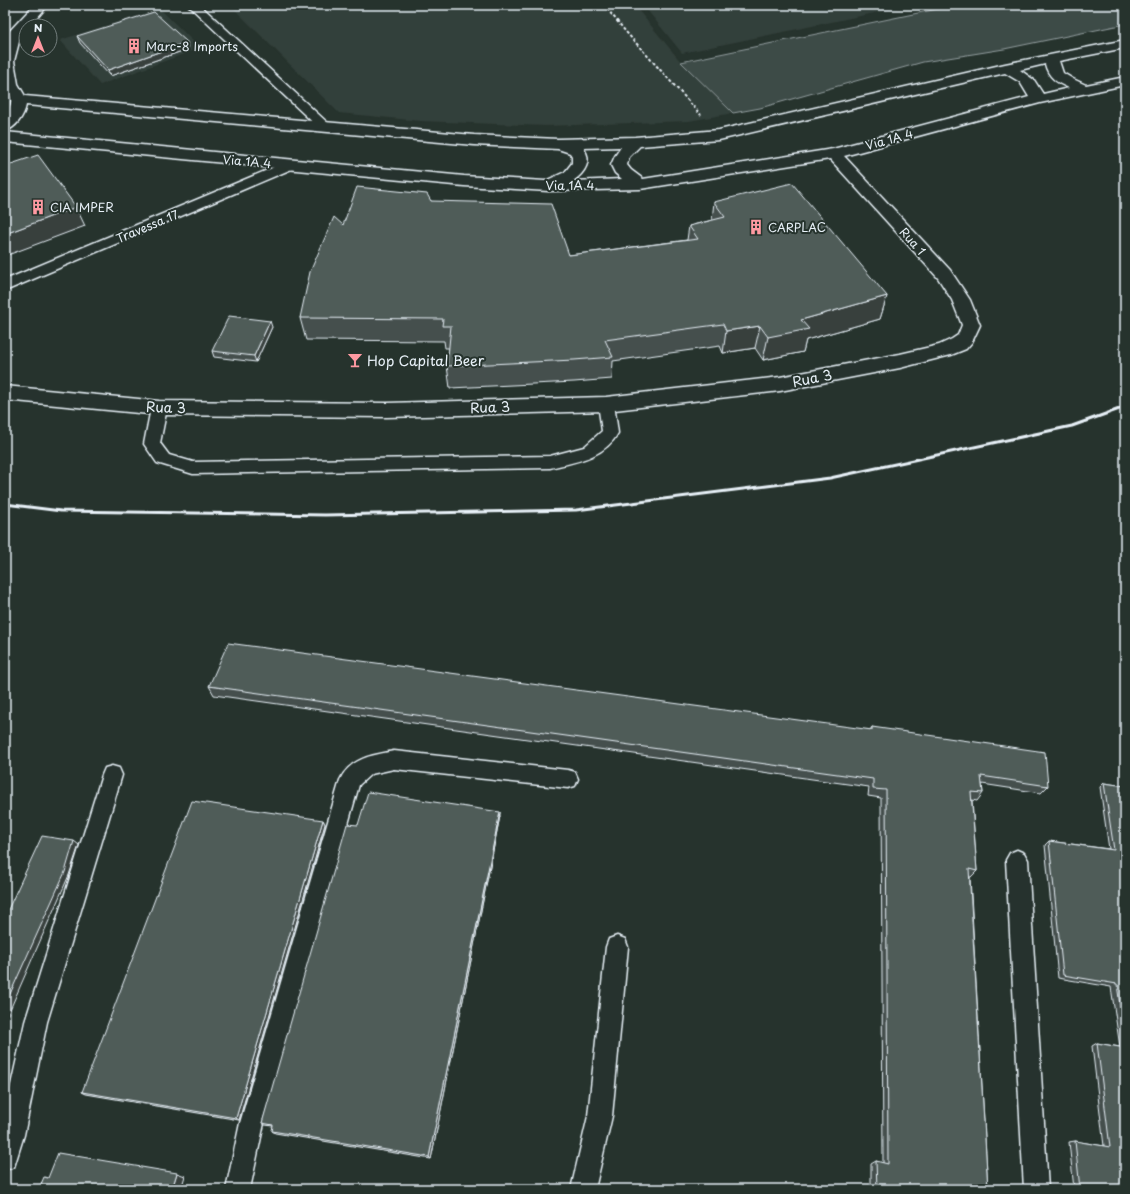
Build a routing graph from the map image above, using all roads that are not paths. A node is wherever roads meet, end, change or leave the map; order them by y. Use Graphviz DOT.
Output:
graph roads {
  1 [pos="40,5"];
  2 [pos="194,5"];
  3 [pos="9,40"];
  4 [pos="1125,44"];
  5 [pos="1052,58"];
  6 [pos="1005,68"];
  7 [pos="1125,82"];
  8 [pos="8,83"];
  9 [pos="1087,90"];
  10 [pos="1038,99"];
  11 [pos="20,100"];
  12 [pos="5,126"];
  13 [pos="326,128"];
  14 [pos="5,137"];
  15 [pos="635,142"];
  16 [pos="558,144"];
  17 [pos="834,154"];
  18 [pos="289,165"];
  19 [pos="640,184"];
  20 [pos="548,186"];
  21 [pos="5,286"];
  22 [pos="966,338"];
  23 [pos="5,393"];
  24 [pos="606,404"];
  25 [pos="158,408"];
  26 [pos="112,775"];
  27 [pos="568,779"];
  28 [pos="1017,860"];
  29 [pos="617,947"];
  30 [pos="5,1158"];
  31 [pos="238,1189"];
  32 [pos="583,1189"];
  33 [pos="1036,1189"];
  1 -- 3 [label="main road"];
  2 -- 13 [label="lane"];
  3 -- 8 [label="main road"];
  4 -- 5 [label="main road"];
  5 -- 6 [label="main road"];
  5 -- 9 [label="main road"];
  6 -- 10 [label="main road"];
  6 -- 15 [label="main road"];
  7 -- 9 [label="main road, Via 1A 4"];
  8 -- 11 [label="main road"];
  9 -- 10 [label="main road, Via 1A 4"];
  10 -- 17 [label="main road, Via 1A 4"];
  11 -- 12 [label="main road"];
  11 -- 13 [label="main road"];
  13 -- 16 [label="main road"];
  14 -- 18 [label="main road, Via 1A 4"];
  15 -- 16 [label="main road"];
  15 -- 19 [label="main road"];
  16 -- 20 [label="main road"];
  17 -- 19 [label="main road, Via 1A 4"];
  17 -- 22 [label="main road, Rua 1"];
  18 -- 20 [label="main road, Via 1A 4"];
  18 -- 21 [label="lane, Travessa 17"];
  19 -- 20 [label="main road, Via 1A 4"];
  22 -- 24 [label="main road, Rua 3"];
  23 -- 25 [label="main road, Rua 3"];
  24 -- 25 [label="main road, Rua 3"];
  24 -- 25 [label="lane"];
  26 -- 30 [label="lane"];
  27 -- 31 [label="lane"];
  28 -- 33 [label="lane"];
  29 -- 32 [label="lane"];
}
